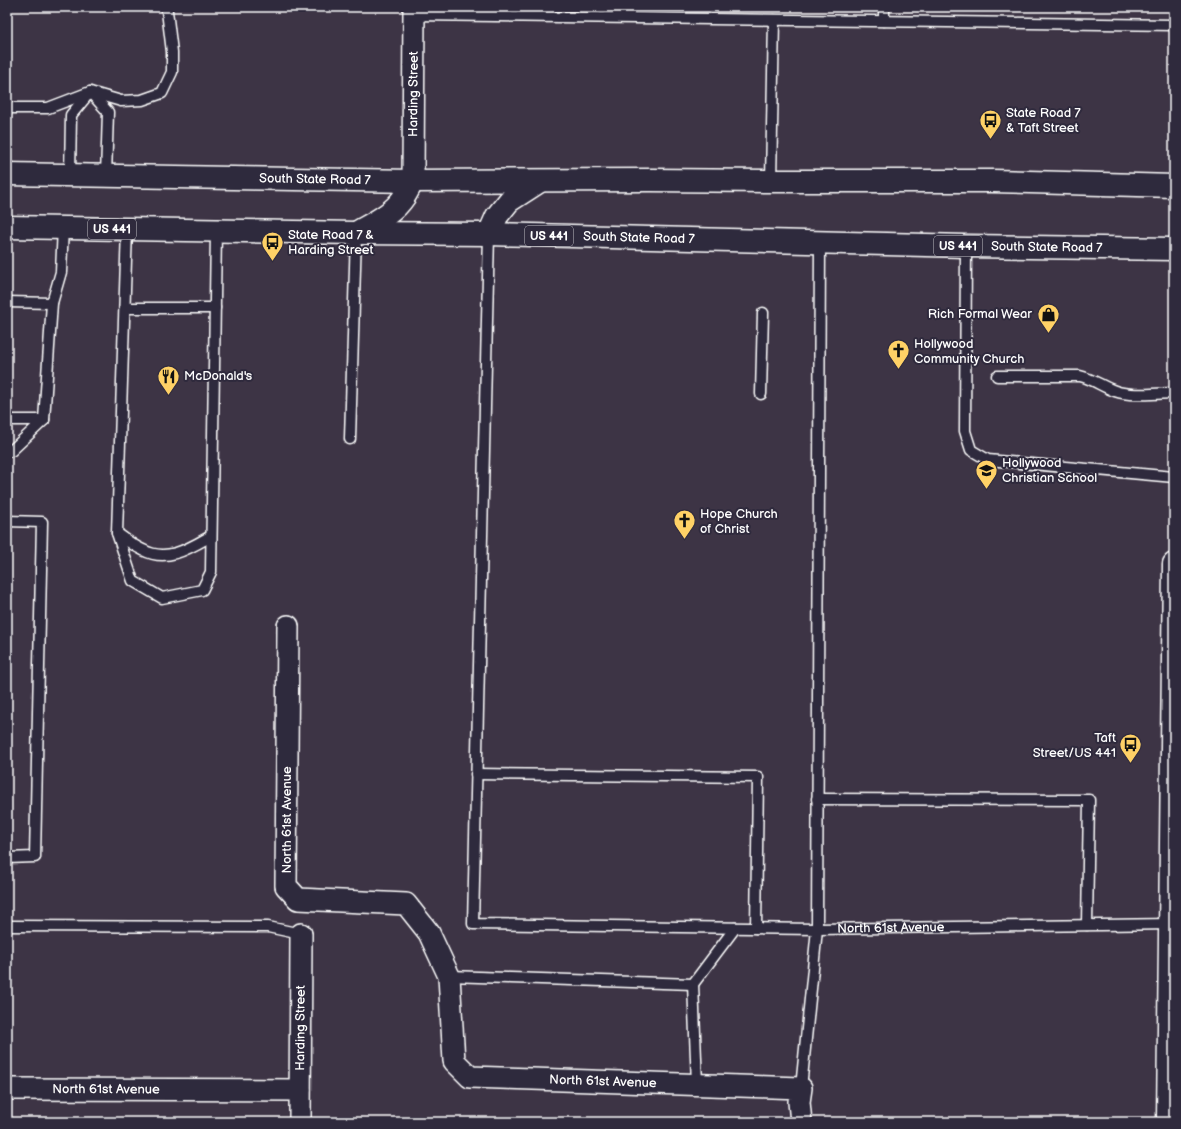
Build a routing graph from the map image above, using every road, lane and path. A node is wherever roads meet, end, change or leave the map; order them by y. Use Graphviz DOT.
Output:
graph roads {
  1 [pos="884,7"];
  2 [pos="166,11"];
  3 [pos="414,11"];
  4 [pos="774,20"];
  5 [pos="884,21"];
  6 [pos="1174,25"];
  7 [pos="90,92"];
  8 [pos="7,106"];
  9 [pos="7,174"];
  10 [pos="70,175"];
  11 [pos="106,176"];
  12 [pos="413,181"];
  13 [pos="540,181"];
  14 [pos="771,182"];
  15 [pos="1174,186"];
  16 [pos="7,227"];
  17 [pos="63,227"];
  18 [pos="128,229"];
  19 [pos="216,230"];
  20 [pos="356,233"];
  21 [pos="489,234"];
  22 [pos="820,242"];
  23 [pos="966,246"];
  24 [pos="1174,249"];
  25 [pos="7,302"];
  26 [pos="52,303"];
  27 [pos="126,308"];
  28 [pos="215,308"];
  29 [pos="762,313"];
  30 [pos="997,376"];
  31 [pos="1174,393"];
  32 [pos="760,394"];
  33 [pos="7,420"];
  34 [pos="44,420"];
  35 [pos="350,439"];
  36 [pos="7,451"];
  37 [pos="1174,478"];
  38 [pos="7,522"];
  39 [pos="117,533"];
  40 [pos="211,536"];
  41 [pos="1174,564"];
  42 [pos="288,626"];
  43 [pos="476,774"];
  44 [pos="817,799"];
  45 [pos="7,858"];
  46 [pos="1171,924"];
  47 [pos="1087,925"];
  48 [pos="7,926"];
  49 [pos="735,928"];
  50 [pos="756,928"];
  51 [pos="817,929"];
  52 [pos="301,934"];
  53 [pos="1172,961"];
  54 [pos="449,976"];
  55 [pos="693,984"];
  56 [pos="697,1084"];
  57 [pos="801,1088"];
  58 [pos="7,1089"];
  59 [pos="300,1090"];
  60 [pos="300,1122"];
  61 [pos="801,1122"];
  62 [pos="1168,1122"];
  1 -- 5 [label="lane"];
  2 -- 7 [label="lane"];
  3 -- 4 [label="lane"];
  3 -- 12 [label="street, Harding Street"];
  4 -- 5 [label="lane"];
  4 -- 14 [label="lane"];
  5 -- 6 [label="lane"];
  7 -- 8 [label="lane"];
  7 -- 10 [label="lane"];
  7 -- 11 [label="lane"];
  9 -- 10 [label="main road, South State Road 7"];
  10 -- 11 [label="main road, South State Road 7"];
  11 -- 12 [label="main road, South State Road 7"];
  12 -- 13 [label="main road, South State Road 7"];
  12 -- 20 [label="main road"];
  13 -- 14 [label="main road, South State Road 7"];
  13 -- 21 [label="main road"];
  14 -- 15 [label="main road, South State Road 7"];
  16 -- 17 [label="main road, South State Road 7 / US 441"];
  17 -- 18 [label="main road, South State Road 7 / US 441"];
  17 -- 26 [label="lane"];
  18 -- 19 [label="main road, South State Road 7 / US 441"];
  18 -- 27 [label="lane"];
  19 -- 20 [label="main road, South State Road 7 / US 441"];
  19 -- 28 [label="lane"];
  20 -- 21 [label="main road, South State Road 7 / US 441"];
  20 -- 35 [label="lane"];
  21 -- 22 [label="main road, South State Road 7 / US 441"];
  21 -- 43 [label="lane"];
  22 -- 23 [label="main road, South State Road 7 / US 441"];
  22 -- 44 [label="lane"];
  23 -- 24 [label="main road, South State Road 7 / US 441"];
  23 -- 37 [label="lane"];
  25 -- 26 [label="lane"];
  26 -- 34 [label="lane"];
  27 -- 28 [label="lane"];
  27 -- 39 [label="lane"];
  28 -- 40 [label="lane"];
  29 -- 32 [label="lane"];
  30 -- 31 [label="lane"];
  33 -- 34 [label="lane"];
  34 -- 36 [label="lane"];
  38 -- 45 [label="lane"];
  39 -- 40 [label="lane"];
  39 -- 40 [label="lane"];
  41 -- 46 [label="main road"];
  42 -- 54 [label="street, North 61st Avenue"];
  43 -- 49 [label="lane, North 61st Avenue"];
  43 -- 50 [label="lane"];
  44 -- 47 [label="lane"];
  44 -- 51 [label="lane"];
  46 -- 47 [label="lane, North 61st Avenue"];
  46 -- 53 [label="main road"];
  47 -- 51 [label="lane, North 61st Avenue"];
  48 -- 52 [label="lane"];
  49 -- 50 [label="lane, North 61st Avenue"];
  49 -- 55 [label="lane"];
  50 -- 51 [label="lane, North 61st Avenue"];
  51 -- 57 [label="lane"];
  52 -- 59 [label="street, Harding Street"];
  53 -- 62 [label="main road"];
  54 -- 55 [label="lane"];
  54 -- 56 [label="street, North 61st Avenue"];
  55 -- 56 [label="lane"];
  56 -- 57 [label="street, North 61st Avenue"];
  57 -- 61 [label="street"];
  58 -- 59 [label="street, North 61st Avenue"];
  59 -- 60 [label="street, Harding Street"];
}
